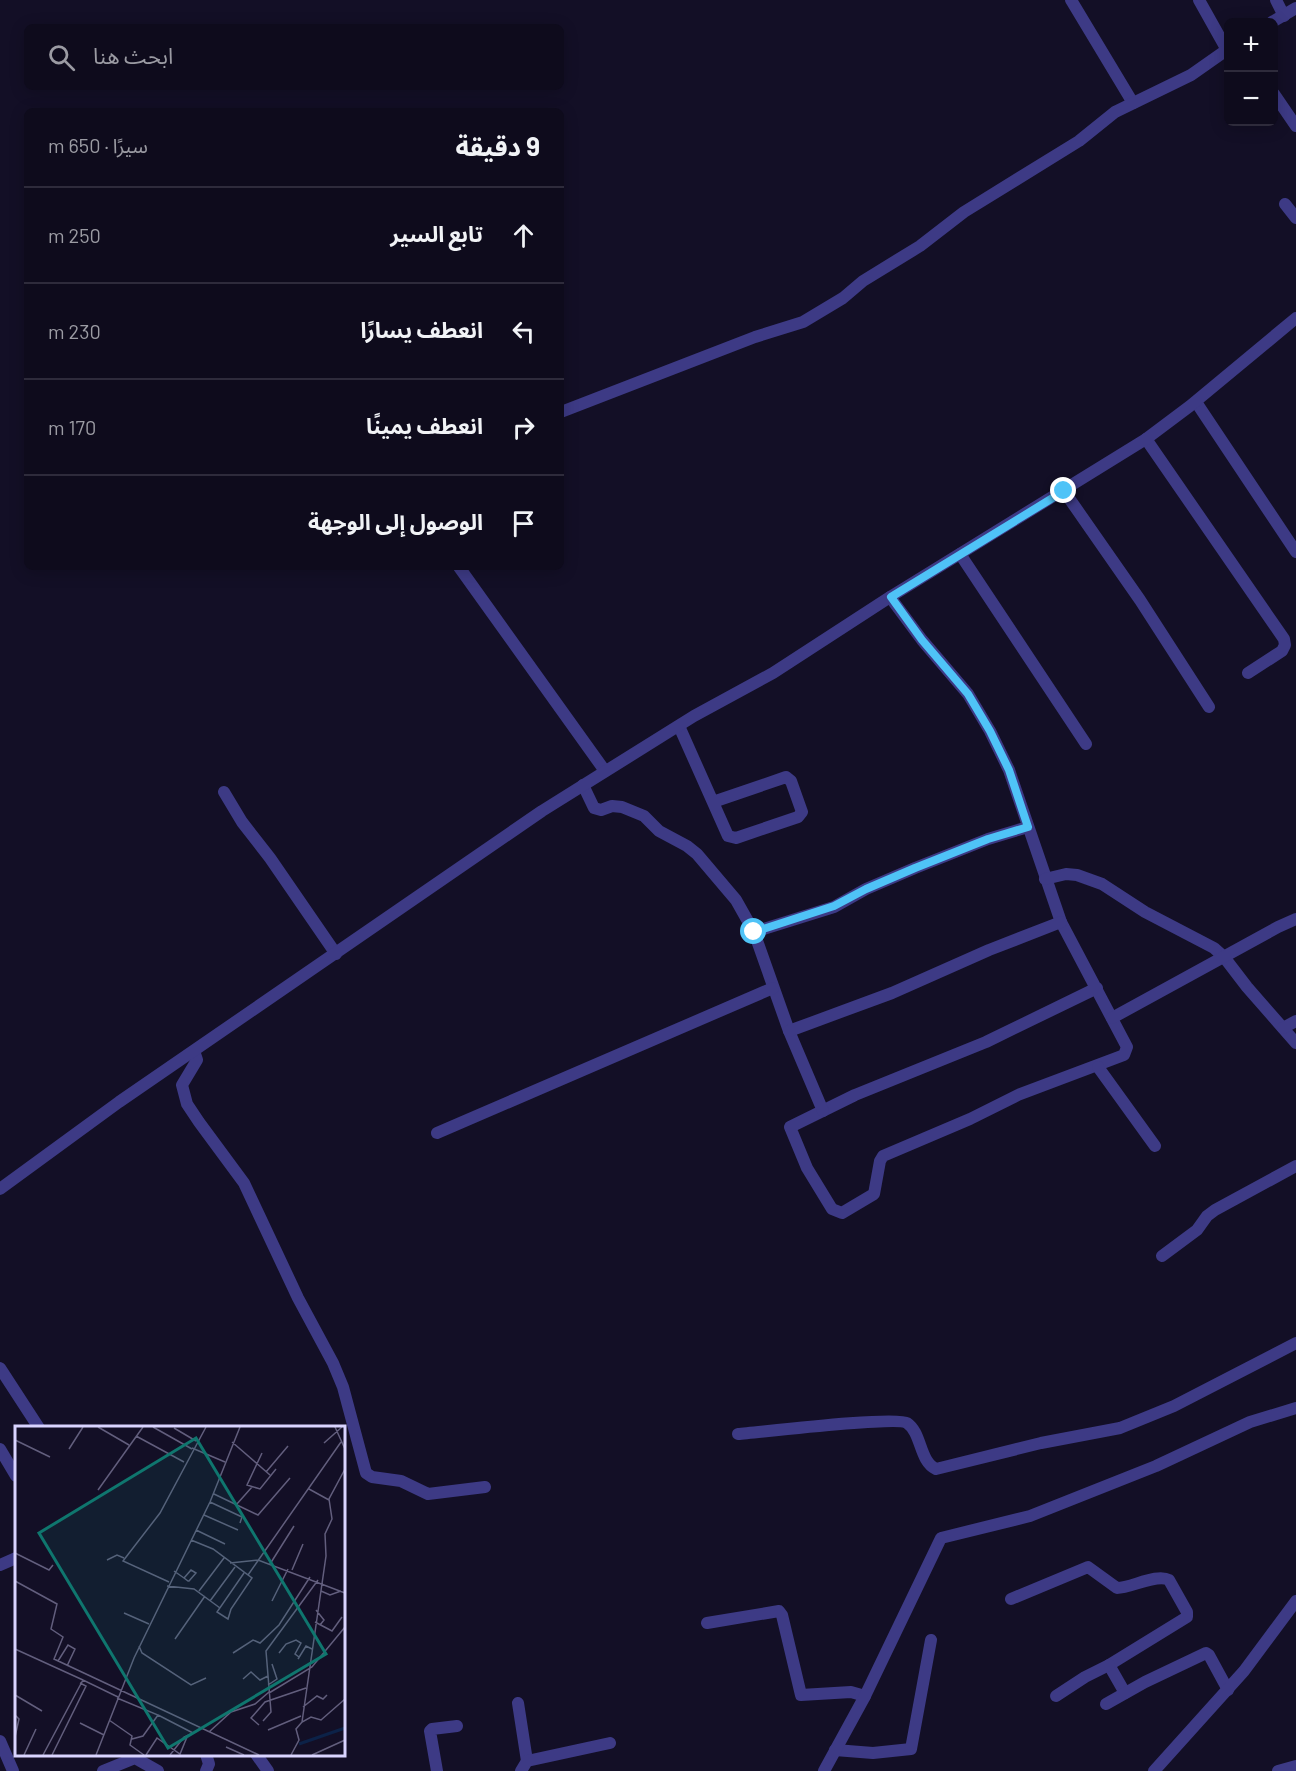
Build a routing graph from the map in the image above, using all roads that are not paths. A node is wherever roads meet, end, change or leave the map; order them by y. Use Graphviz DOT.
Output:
graph roads {
  1 [pos="1071,0"];
  2 [pos="1199,0"];
  3 [pos="1276,0"];
  4 [pos="1296,8"];
  5 [pos="1284,16"];
  6 [pos="1278,19"];
  7 [pos="1224,43"];
  8 [pos="1224,53"];
  9 [pos="1278,100"];
  10 [pos="1133,103"];
  11 [pos="1296,126"];
  12 [pos="1285,204"];
  13 [pos="1296,218"];
  14 [pos="1296,318"];
  15 [pos="1196,402"];
  16 [pos="564,411"];
  17 [pos="1146,439"];
  18 [pos="1064,491"];
  19 [pos="1295,548"];
  20 [pos="960,554"];
  21 [pos="461,570"];
  22 [pos="891,597"];
  23 [pos="1248,673"];
  24 [pos="1209,707"];
  25 [pos="679,726"];
  26 [pos="1086,744"];
  27 [pos="605,771"];
  28 [pos="583,785"];
  29 [pos="224,792"];
  30 [pos="713,802"];
  31 [pos="1028,827"];
  32 [pos="1045,879"];
  33 [pos="1296,919"];
  34 [pos="1061,922"];
  35 [pos="754,932"];
  36 [pos="336,954"];
  37 [pos="1224,957"];
  38 [pos="773,988"];
  39 [pos="1097,988"];
  40 [pos="1112,1018"];
  41 [pos="1296,1021"];
  42 [pos="1283,1028"];
  43 [pos="789,1031"];
  44 [pos="1296,1043"];
  45 [pos="194,1051"];
  46 [pos="1098,1067"];
  47 [pos="823,1112"];
  48 [pos="437,1133"];
  49 [pos="1155,1146"];
  50 [pos="1296,1166"];
  51 [pos="0,1189"];
  52 [pos="1162,1256"];
  53 [pos="1296,1343"];
  54 [pos="0,1368"];
  55 [pos="1296,1408"];
  56 [pos="38,1426"];
  57 [pos="738,1434"];
  58 [pos="0,1449"];
  59 [pos="15,1474"];
  60 [pos="485,1487"];
  61 [pos="15,1558"];
  62 [pos="0,1566"];
  63 [pos="1011,1599"];
  64 [pos="1296,1602"];
  65 [pos="707,1623"];
  66 [pos="931,1640"];
  67 [pos="1109,1665"];
  68 [pos="1228,1690"];
  69 [pos="1125,1693"];
  70 [pos="865,1696"];
  71 [pos="1056,1696"];
  72 [pos="518,1703"];
  73 [pos="1106,1704"];
  74 [pos="457,1726"];
  75 [pos="0,1741"];
  76 [pos="609,1743"];
  77 [pos="835,1750"];
  78 [pos="206,1756"];
  79 [pos="257,1756"];
  80 [pos="524,1766"];
  81 [pos="1296,1766"];
  82 [pos="13,1771"];
  83 [pos="103,1771"];
  84 [pos="155,1771"];
  85 [pos="206,1771"];
  86 [pos="268,1771"];
  87 [pos="437,1771"];
  88 [pos="824,1771"];
  89 [pos="1154,1771"];
  90 [pos="1278,1771"];
  1 -- 10 [label="street"];
  2 -- 7 [label="street"];
  3 -- 5 [label="street"];
  4 -- 5 [label="street"];
  5 -- 6 [label="street"];
  8 -- 10 [label="street"];
  9 -- 11 [label="street"];
  10 -- 16 [label="street"];
  12 -- 13 [label="street"];
  14 -- 15 [label="street"];
  15 -- 17 [label="street"];
  15 -- 19 [label="street"];
  17 -- 18 [label="street"];
  17 -- 23 [label="street"];
  18 -- 20 [label="street"];
  18 -- 24 [label="street"];
  20 -- 22 [label="street"];
  20 -- 26 [label="street"];
  21 -- 27 [label="street"];
  22 -- 25 [label="street"];
  22 -- 31 [label="street"];
  25 -- 27 [label="street"];
  25 -- 30 [label="street"];
  27 -- 28 [label="street"];
  28 -- 35 [label="street"];
  28 -- 36 [label="street"];
  29 -- 36 [label="street"];
  30 -- 30 [label="street"];
  31 -- 32 [label="street"];
  31 -- 35 [label="street"];
  32 -- 34 [label="street"];
  32 -- 37 [label="street"];
  33 -- 37 [label="street"];
  34 -- 39 [label="street"];
  34 -- 43 [label="street"];
  35 -- 38 [label="street"];
  36 -- 45 [label="street"];
  37 -- 40 [label="street"];
  37 -- 42 [label="street"];
  38 -- 43 [label="street"];
  38 -- 48 [label="street"];
  39 -- 40 [label="street"];
  39 -- 47 [label="street"];
  40 -- 46 [label="street"];
  41 -- 42 [label="street"];
  42 -- 44 [label="street"];
  43 -- 47 [label="street"];
  45 -- 51 [label="street"];
  45 -- 60 [label="street"];
  46 -- 47 [label="street"];
  46 -- 49 [label="street"];
  50 -- 52 [label="street"];
  53 -- 57 [label="street"];
  54 -- 56 [label="street"];
  55 -- 70 [label="street"];
  58 -- 59 [label="street"];
  61 -- 62 [label="street"];
  63 -- 67 [label="street"];
  64 -- 68 [label="street"];
  65 -- 70 [label="street"];
  66 -- 77 [label="street"];
  67 -- 69 [label="street"];
  67 -- 71 [label="street"];
  68 -- 69 [label="street"];
  68 -- 89 [label="street"];
  69 -- 73 [label="street"];
  70 -- 77 [label="street"];
  72 -- 80 [label="street"];
  74 -- 87 [label="street"];
  75 -- 82 [label="street"];
  76 -- 80 [label="street"];
  77 -- 88 [label="street"];
  78 -- 85 [label="street"];
  79 -- 86 [label="street"];
  81 -- 90 [label="street"];
  83 -- 84 [label="street"];
}
